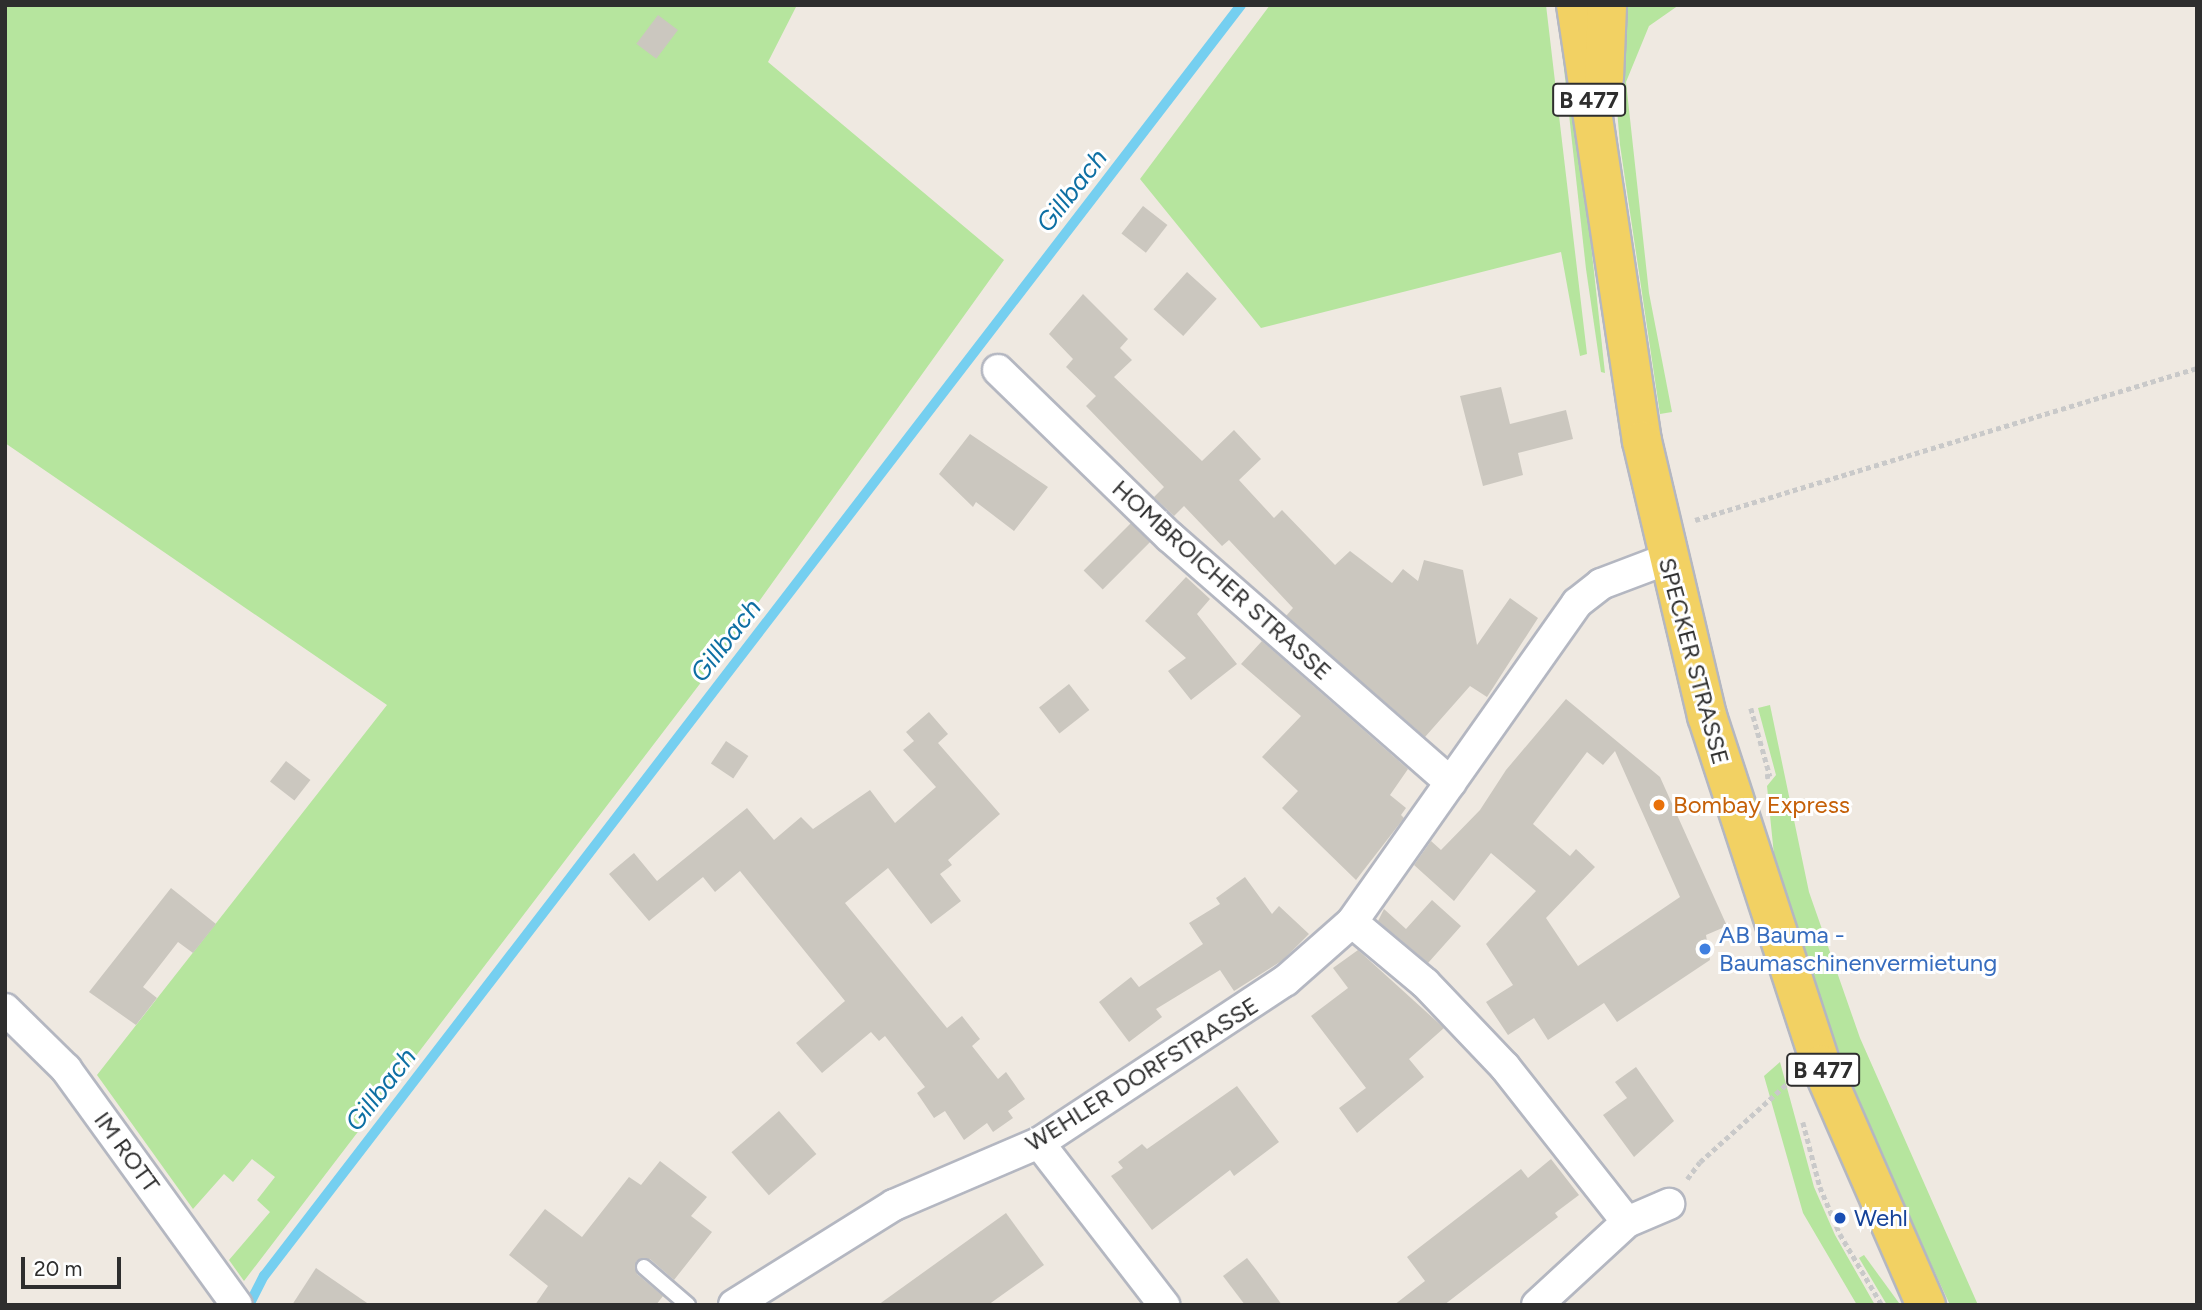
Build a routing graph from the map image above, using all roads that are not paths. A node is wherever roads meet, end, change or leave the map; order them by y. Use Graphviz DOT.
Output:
graph roads {
  1 [pos="1576,5"];
  2 [pos="1607,5"];
  3 [pos="1605,195"];
  4 [pos="998,370"];
  5 [pos="1664,544"];
  6 [pos="1451,783"];
  7 [pos="1352,922"];
  8 [pos="5,1009"];
  9 [pos="1039,1143"];
  10 [pos="1669,1204"];
  11 [pos="1627,1222"];
  12 [pos="644,1268"];
  13 [pos="237,1305"];
  14 [pos="688,1305"];
  15 [pos="734,1305"];
  16 [pos="1164,1305"];
  17 [pos="1537,1305"];
  18 [pos="1926,1305"];
  1 -- 3 [label="main road, SPECKER STRASSE / B 477"];
  2 -- 3 [label="main road, SPECKER STRASSE / B 477"];
  3 -- 5 [label="main road, SPECKER STRASSE / B 477"];
  4 -- 6 [label="street, HOMBROICHER STRASSE"];
  5 -- 6 [label="street, WEHLER DORFSTRASSE"];
  5 -- 18 [label="main road, SPECKER STRASSE / B 477"];
  6 -- 7 [label="street, WEHLER DORFSTRASSE"];
  7 -- 9 [label="street, WEHLER DORFSTRASSE"];
  7 -- 11 [label="street"];
  8 -- 13 [label="street, IM ROTT"];
  9 -- 15 [label="street, WEHLER DORFSTRASSE"];
  9 -- 16 [label="street"];
  10 -- 11 [label="street"];
  11 -- 17 [label="street"];
  12 -- 14 [label="lane"];
}
